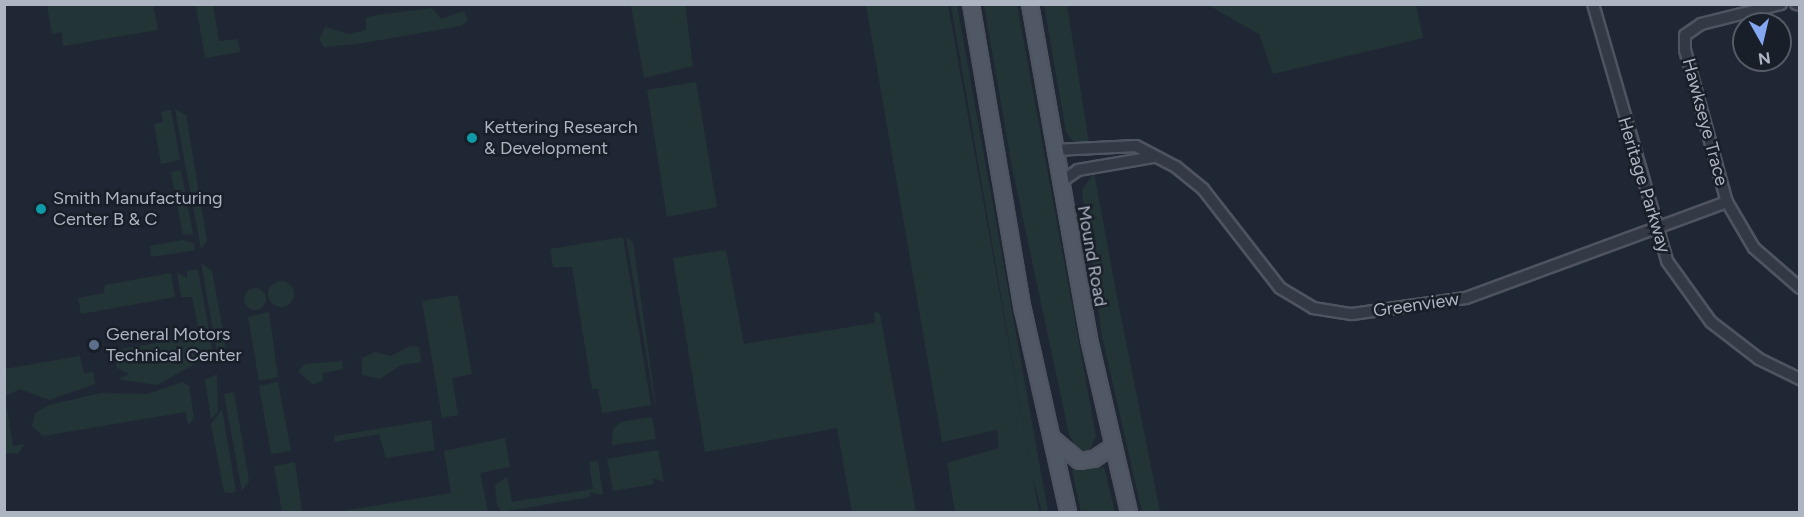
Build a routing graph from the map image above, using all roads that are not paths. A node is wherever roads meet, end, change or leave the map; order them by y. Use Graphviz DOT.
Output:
graph roads {
  1 [pos="971,4"];
  2 [pos="1030,4"];
  3 [pos="1593,4"];
  4 [pos="1781,4"];
  5 [pos="1756,8"];
  6 [pos="1055,150"];
  7 [pos="1153,157"];
  8 [pos="1061,182"];
  9 [pos="1727,202"];
  10 [pos="1654,229"];
  11 [pos="1800,288"];
  12 [pos="1800,379"];
  13 [pos="1049,434"];
  14 [pos="1112,447"];
  15 [pos="1068,513"];
  16 [pos="1129,513"];
  1 -- 13 [label="main road"];
  2 -- 6 [label="main road, Mound Road"];
  3 -- 10 [label="street, Heritage Parkway"];
  4 -- 5 [label="street, Hawkseye Trace"];
  5 -- 9 [label="street, Hawkseye Trace"];
  6 -- 7 [label="street, Greenview"];
  6 -- 8 [label="main road, Mound Road"];
  7 -- 8 [label="street"];
  7 -- 10 [label="street, Greenview"];
  8 -- 14 [label="main road, Mound Road"];
  9 -- 10 [label="street, Greenview"];
  9 -- 11 [label="street"];
  10 -- 12 [label="street, Heritage Parkway"];
  13 -- 14 [label="main road"];
  13 -- 15 [label="main road"];
  14 -- 16 [label="main road, Mound Road"];
}
